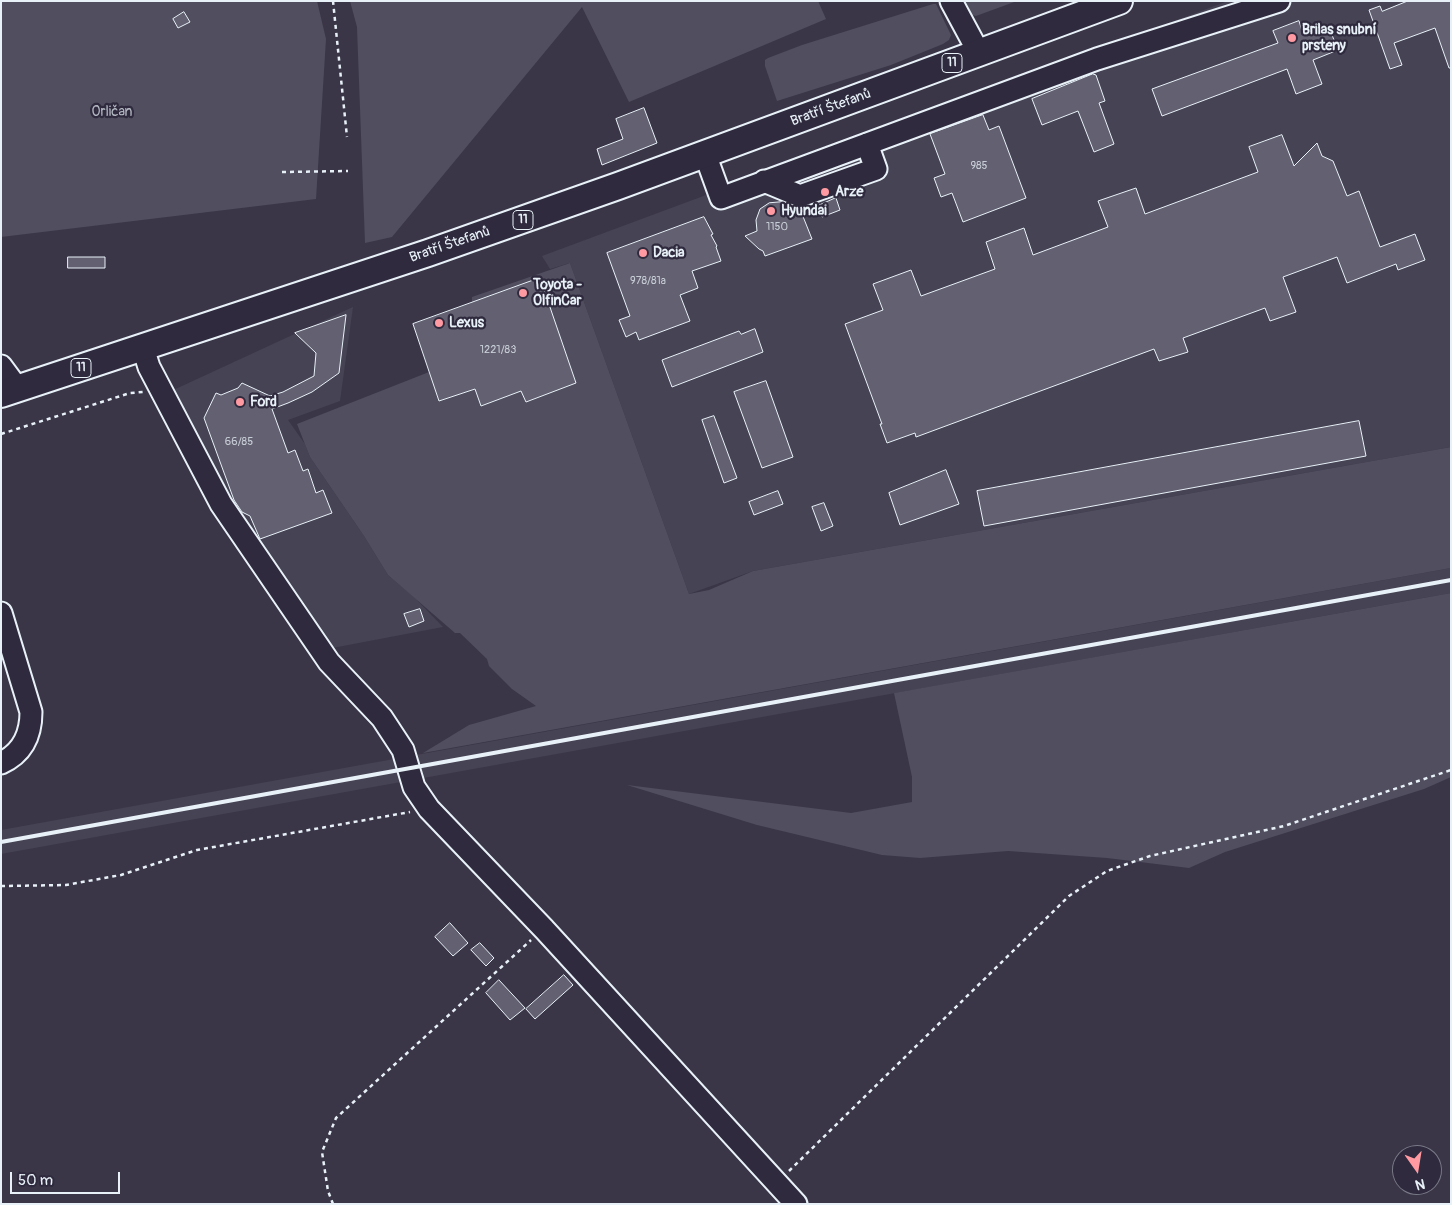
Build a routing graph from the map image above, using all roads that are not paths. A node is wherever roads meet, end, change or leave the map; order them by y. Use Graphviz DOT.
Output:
graph roads {
  1 [pos="951,1"];
  2 [pos="1119,1"];
  3 [pos="1279,1"];
  4 [pos="979,53"];
  5 [pos="705,154"];
  6 [pos="143,348"];
  7 [pos="1,366"];
  8 [pos="10,392"];
  9 [pos="1,613"];
  10 [pos="1,763"];
  11 [pos="796,1204"];
  1 -- 4 [label="street"];
  2 -- 4 [label="main road, Bratří Štefanů / 11"];
  3 -- 5 [label="street"];
  4 -- 5 [label="main road, Bratří Štefanů / 11"];
  5 -- 6 [label="main road, Bratří Štefanů / 11"];
  6 -- 8 [label="main road, Bratří Štefanů / 11"];
  6 -- 11 [label="street"];
  7 -- 8 [label="street"];
  9 -- 10 [label="street"];
}
